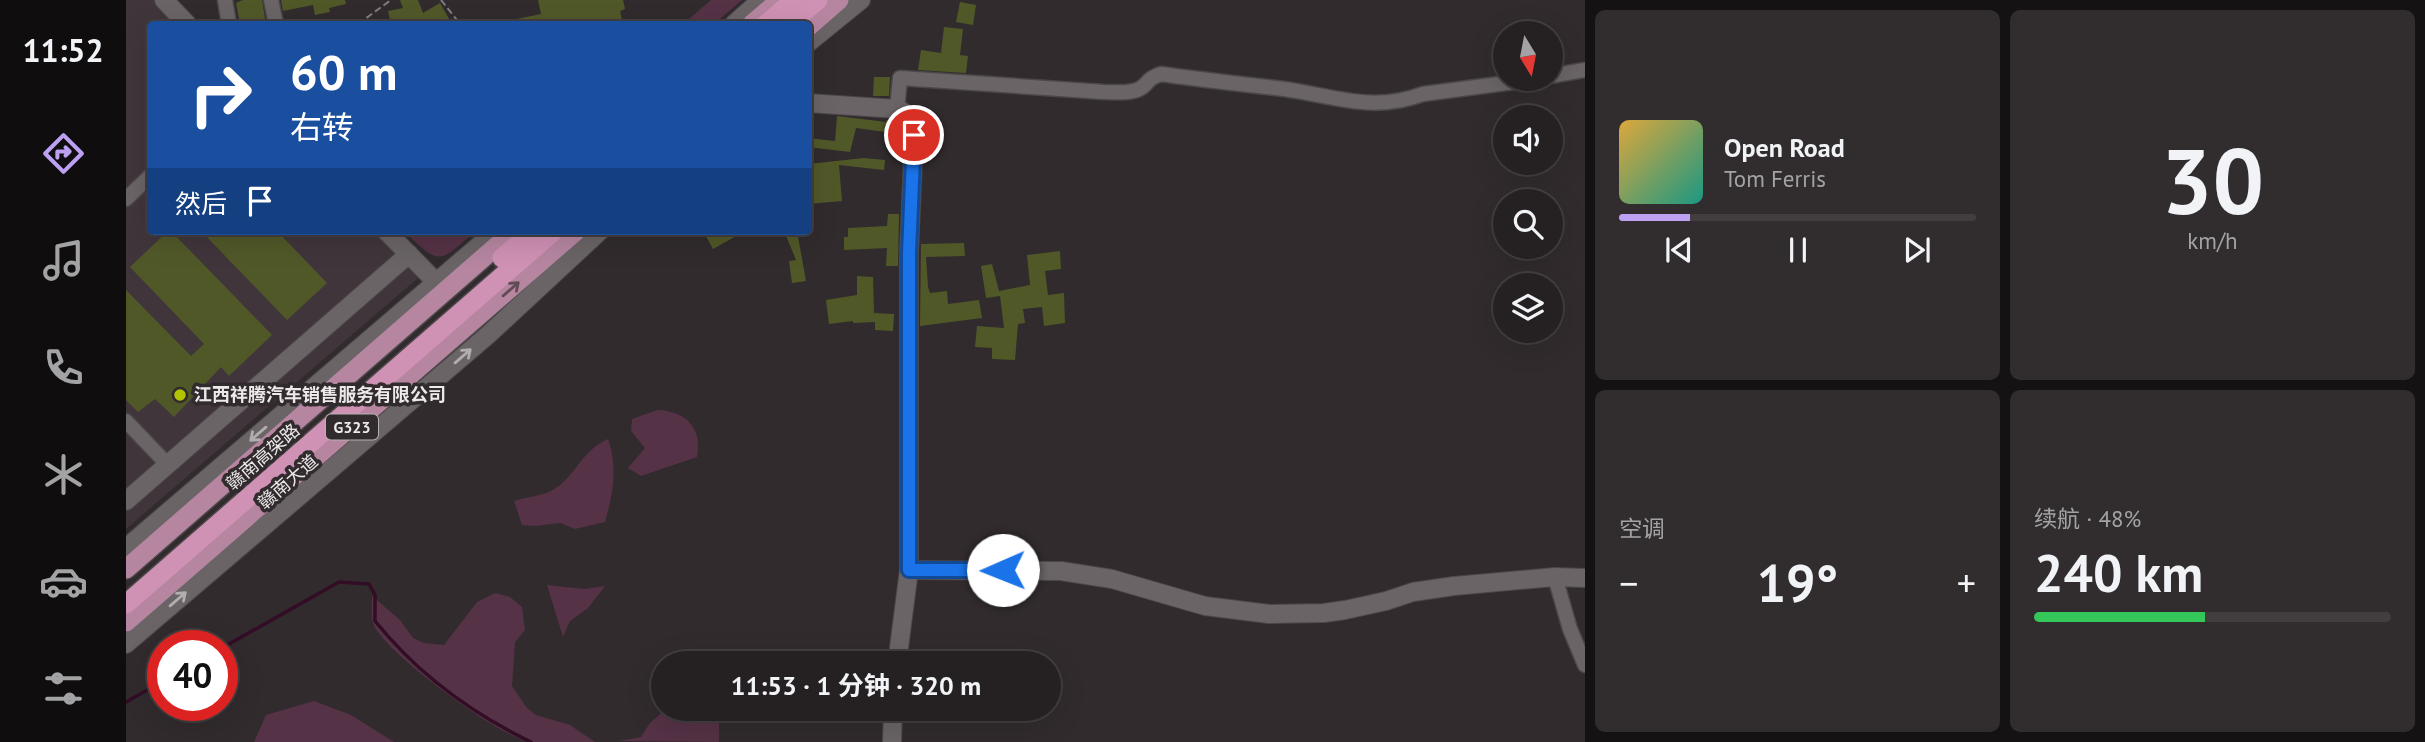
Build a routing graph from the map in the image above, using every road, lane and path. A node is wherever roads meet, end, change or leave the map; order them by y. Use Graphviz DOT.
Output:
graph roads {
  1 [pos="164,0"];
  2 [pos="225,0"];
  3 [pos="271,0"];
  4 [pos="391,0"];
  5 [pos="441,0"];
  6 [pos="761,0"];
  7 [pos="779,0"];
  8 [pos="794,0"];
  9 [pos="818,0"];
  10 [pos="839,0"];
  11 [pos="861,0"];
  12 [pos="184,21"];
  13 [pos="228,21"];
  14 [pos="275,21"];
  15 [pos="362,21"];
  16 [pos="458,21"];
  17 [pos="737,21"];
  18 [pos="755,21"];
  19 [pos="770,21"];
  20 [pos="794,21"];
  21 [pos="812,24"];
  22 [pos="812,40"];
  23 [pos="1585,70"];
  24 [pos="1563,74"];
  25 [pos="1493,85"];
  26 [pos="812,103"];
  27 [pos="897,109"];
  28 [pos="147,179"];
  29 [pos="126,199"];
  30 [pos="390,235"];
  31 [pos="491,235"];
  32 [pos="509,235"];
  33 [pos="528,235"];
  34 [pos="549,235"];
  35 [pos="571,235"];
  36 [pos="596,235"];
  37 [pos="409,254"];
  38 [pos="436,282"];
  39 [pos="126,421"];
  40 [pos="168,465"];
  41 [pos="126,501"];
  42 [pos="151,526"];
  43 [pos="129,559"];
  44 [pos="909,570"];
  45 [pos="1555,577"];
  46 [pos="1585,578"];
  47 [pos="126,588"];
  48 [pos="126,604"];
  49 [pos="126,622"];
  50 [pos="126,644"];
  51 [pos="899,651"];
  52 [pos="1585,665"];
  53 [pos="893,721"];
  54 [pos="892,742"];
  1 -- 12 [label="street"];
  2 -- 13 [label="street"];
  3 -- 14 [label="street"];
  4 -- 15 [label="path"];
  5 -- 16 [label="path"];
  6 -- 17 [label="street"];
  7 -- 18 [label="main road"];
  8 -- 19 [label="highway"];
  9 -- 20 [label="highway"];
  10 -- 21 [label="main road"];
  11 -- 22 [label="street"];
  23 -- 24 [label="street"];
  25 -- 27 [label="street"];
  26 -- 27 [label="street"];
  27 -- 44 [label="street"];
  28 -- 29 [label="street"];
  30 -- 37 [label="street"];
  31 -- 38 [label="street"];
  32 -- 43 [label="main road, G323"];
  33 -- 47 [label="highway, 赣南高架路"];
  34 -- 48 [label="highway, 赣南高架路"];
  49 -- 35 [label="main road, 赣南大道 / G323, one-way"];
  50 -- 36 [label="street, one-way"];
  37 -- 38 [label="street"];
  37 -- 40 [label="street"];
  38 -- 42 [label="street, one-way"];
  39 -- 40 [label="street"];
  40 -- 41 [label="street"];
  42 -- 43 [label="main road"];
  44 -- 45 [label="street"];
  44 -- 51 [label="street"];
  45 -- 46 [label="street"];
  45 -- 52 [label="street"];
  53 -- 54 [label="street"];
}
